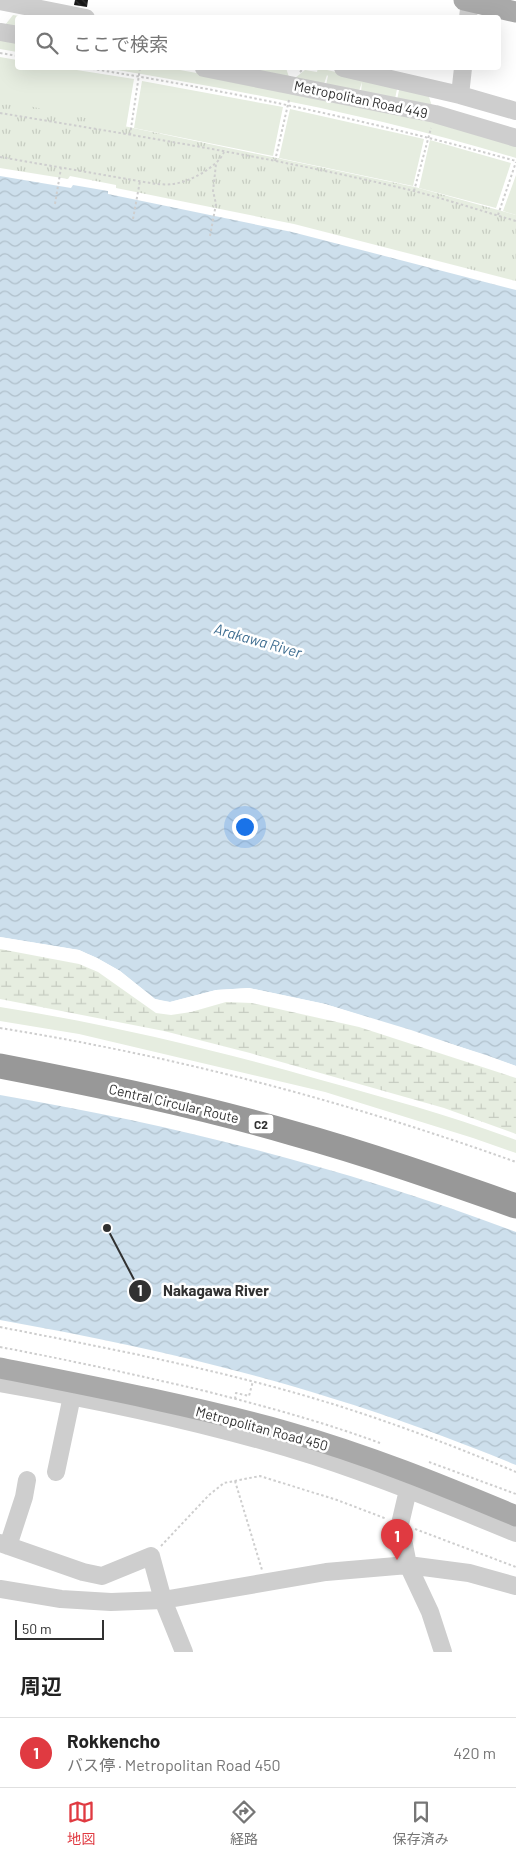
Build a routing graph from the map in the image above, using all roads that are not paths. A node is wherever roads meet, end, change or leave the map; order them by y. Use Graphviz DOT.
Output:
graph roads {
  1 [pos="0,1"];
  2 [pos="24,3"];
  3 [pos="468,5"];
  4 [pos="516,12"];
  5 [pos="74,15"];
  6 [pos="0,32"];
  7 [pos="15,34"];
  8 [pos="214,70"];
  9 [pos="352,70"];
  10 [pos="463,70"];
  11 [pos="460,95"];
  12 [pos="516,111"];
  13 [pos="516,138"];
  14 [pos="0,1049"];
  15 [pos="0,1066"];
  16 [pos="516,1190"];
  17 [pos="516,1206"];
  18 [pos="0,1368"];
  19 [pos="0,1383"];
  20 [pos="72,1396"];
  21 [pos="290,1441"];
  22 [pos="56,1472"];
  23 [pos="27,1480"];
  24 [pos="408,1490"];
  25 [pos="516,1516"];
  26 [pos="516,1533"];
  27 [pos="4,1544"];
  28 [pos="408,1565"];
  29 [pos="516,1586"];
  30 [pos="0,1589"];
  31 [pos="163,1600"];
  32 [pos="184,1652"];
  33 [pos="443,1652"];
  1 -- 2 [label="street"];
  2 -- 5 [label="street"];
  3 -- 4 [label="main road"];
  6 -- 7 [label="street"];
  8 -- 13 [label="street, Metropolitan Road 449"];
  9 -- 11 [label="street"];
  10 -- 11 [label="street"];
  11 -- 12 [label="street"];
  14 -- 16 [label="highway, Central Circular Route / C2"];
  15 -- 17 [label="highway, Central Circular Route / C2"];
  18 -- 21 [label="main road, Metropolitan Road 450"];
  19 -- 20 [label="street"];
  20 -- 21 [label="street"];
  20 -- 22 [label="street"];
  21 -- 24 [label="street"];
  21 -- 25 [label="main road, Metropolitan Road 450"];
  23 -- 27 [label="street"];
  24 -- 26 [label="street"];
  24 -- 28 [label="street"];
  27 -- 31 [label="street"];
  28 -- 29 [label="street"];
  28 -- 31 [label="street"];
  28 -- 33 [label="street"];
  30 -- 31 [label="street"];
  31 -- 32 [label="street"];
}
